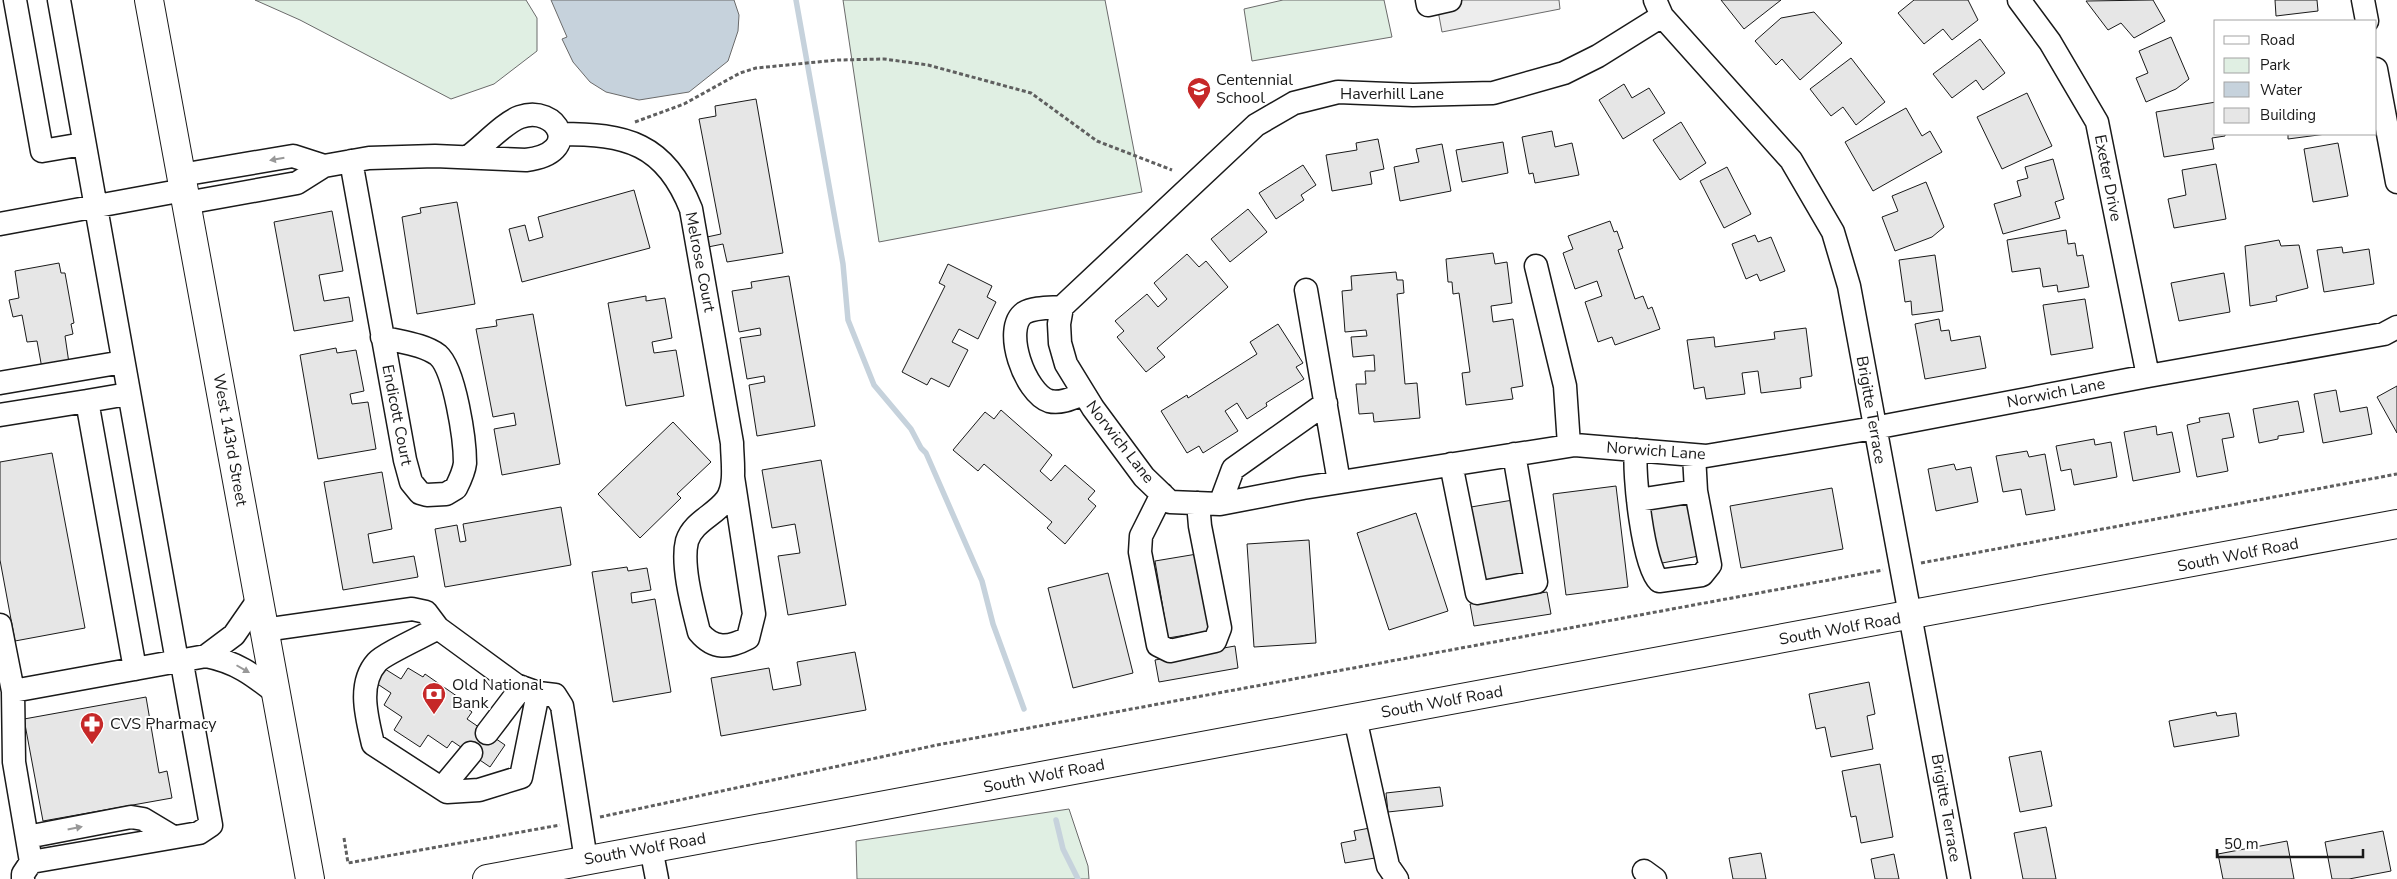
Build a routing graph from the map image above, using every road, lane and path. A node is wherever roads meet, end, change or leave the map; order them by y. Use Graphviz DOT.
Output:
graph roads {
  1 [pos="15,0"];
  2 [pos="59,0"];
  3 [pos="1427,0"];
  4 [pos="1450,0"];
  5 [pos="2019,0"];
  6 [pos="2363,0"];
  7 [pos="147,5"];
  8 [pos="1658,8"];
  9 [pos="2367,20"];
  10 [pos="2377,74"];
  11 [pos="560,134"];
  12 [pos="612,136"];
  13 [pos="84,144"];
  14 [pos="468,158"];
  15 [pos="351,161"];
  16 [pos="1172,170"];
  17 [pos="2397,182"];
  18 [pos="184,190"];
  19 [pos="95,208"];
  20 [pos="0,224"];
  21 [pos="1536,266"];
  22 [pos="1306,290"];
  23 [pos="1062,307"];
  24 [pos="2397,327"];
  25 [pos="382,337"];
  26 [pos="123,362"];
  27 [pos="2148,376"];
  28 [pos="0,383"];
  29 [pos="128,394"];
  30 [pos="1083,394"];
  31 [pos="87,400"];
  32 [pos="1326,402"];
  33 [pos="0,415"];
  34 [pos="1874,428"];
  35 [pos="1570,445"];
  36 [pos="1636,450"];
  37 [pos="1514,454"];
  38 [pos="1694,455"];
  39 [pos="1451,464"];
  40 [pos="2397,474"];
  41 [pos="733,477"];
  42 [pos="1339,482"];
  43 [pos="1696,491"];
  44 [pos="1162,494"];
  45 [pos="1638,500"];
  46 [pos="1209,503"];
  47 [pos="2397,524"];
  48 [pos="1901,567"];
  49 [pos="259,599"];
  50 [pos="1910,616"];
  51 [pos="0,625"];
  52 [pos="438,628"];
  53 [pos="264,630"];
  54 [pos="206,656"];
  55 [pos="177,662"];
  56 [pos="135,669"];
  57 [pos="530,690"];
  58 [pos="13,691"];
  59 [pos="276,692"];
  60 [pos="1355,718"];
  61 [pos="487,733"];
  62 [pos="471,753"];
  63 [pos="442,788"];
  64 [pos="580,821"];
  65 [pos="27,837"];
  66 [pos="173,837"];
  67 [pos="344,838"];
  68 [pos="651,848"];
  69 [pos="586,860"];
  70 [pos="27,870"];
  71 [pos="310,879"];
  72 [pos="489,879"];
  73 [pos="657,879"];
  74 [pos="1397,879"];
  75 [pos="1959,879"];
  1 -- 13 [label="street"];
  2 -- 13 [label="street"];
  3 -- 4 [label="street"];
  5 -- 27 [label="street, Exeter Drive"];
  6 -- 9 [label="street"];
  7 -- 18 [label="main road, West 143rd Street"];
  8 -- 23 [label="street, Haverhill Lane"];
  8 -- 34 [label="street, Brigitte Terrace"];
  10 -- 17 [label="street"];
  11 -- 12 [label="street, Melrose Court"];
  11 -- 14 [label="street"];
  11 -- 14 [label="street"];
  12 -- 16 [label="path"];
  12 -- 41 [label="street, Melrose Court"];
  13 -- 19 [label="street"];
  14 -- 15 [label="street"];
  15 -- 18 [label="street"];
  15 -- 25 [label="street, Endicott Court"];
  18 -- 19 [label="street"];
  18 -- 49 [label="main road, West 143rd Street"];
  19 -- 20 [label="street"];
  19 -- 26 [label="street"];
  21 -- 35 [label="street"];
  22 -- 32 [label="street"];
  23 -- 30 [label="street, Norwich Lane"];
  23 -- 30 [label="street"];
  24 -- 27 [label="street, Norwich Lane"];
  25 -- 25 [label="street, Endicott Court"];
  26 -- 28 [label="street"];
  26 -- 29 [label="street"];
  27 -- 34 [label="street, Norwich Lane"];
  29 -- 31 [label="street"];
  29 -- 55 [label="street"];
  30 -- 44 [label="street, Norwich Lane"];
  31 -- 33 [label="street"];
  31 -- 56 [label="street"];
  32 -- 42 [label="street"];
  32 -- 46 [label="street"];
  34 -- 38 [label="street, Norwich Lane"];
  34 -- 48 [label="street, Brigitte Terrace"];
  35 -- 36 [label="street, Norwich Lane"];
  35 -- 37 [label="street, Norwich Lane"];
  36 -- 38 [label="street, Norwich Lane"];
  36 -- 45 [label="street"];
  37 -- 39 [label="street, Norwich Lane"];
  37 -- 39 [label="street"];
  38 -- 43 [label="street"];
  39 -- 42 [label="street, Norwich Lane"];
  40 -- 48 [label="path"];
  41 -- 41 [label="street, Melrose Court"];
  42 -- 46 [label="street, Norwich Lane"];
  43 -- 45 [label="street"];
  43 -- 45 [label="street"];
  44 -- 46 [label="street, Norwich Lane"];
  44 -- 46 [label="street"];
  47 -- 50 [label="main road, South Wolf Road"];
  48 -- 50 [label="street, Brigitte Terrace"];
  48 -- 64 [label="path"];
  49 -- 53 [label="main road, West 143rd Street"];
  49 -- 54 [label="street"];
  50 -- 60 [label="main road, South Wolf Road"];
  50 -- 75 [label="street, Brigitte Terrace"];
  51 -- 58 [label="street"];
  52 -- 53 [label="street"];
  52 -- 57 [label="street"];
  52 -- 63 [label="street"];
  53 -- 59 [label="main road, West 143rd Street"];
  54 -- 55 [label="street"];
  54 -- 59 [label="street, one-way"];
  55 -- 56 [label="street"];
  55 -- 66 [label="street"];
  56 -- 58 [label="street"];
  57 -- 61 [label="street"];
  57 -- 63 [label="street"];
  57 -- 64 [label="street"];
  58 -- 65 [label="street"];
  59 -- 71 [label="main road, West 143rd Street"];
  60 -- 68 [label="main road, South Wolf Road"];
  60 -- 74 [label="street"];
  62 -- 63 [label="street"];
  64 -- 67 [label="path"];
  64 -- 69 [label="street"];
  65 -- 66 [label="street, one-way"];
  65 -- 70 [label="street"];
  66 -- 70 [label="street"];
  68 -- 69 [label="main road, South Wolf Road"];
  68 -- 73 [label="street"];
  69 -- 72 [label="main road, South Wolf Road"];
}
